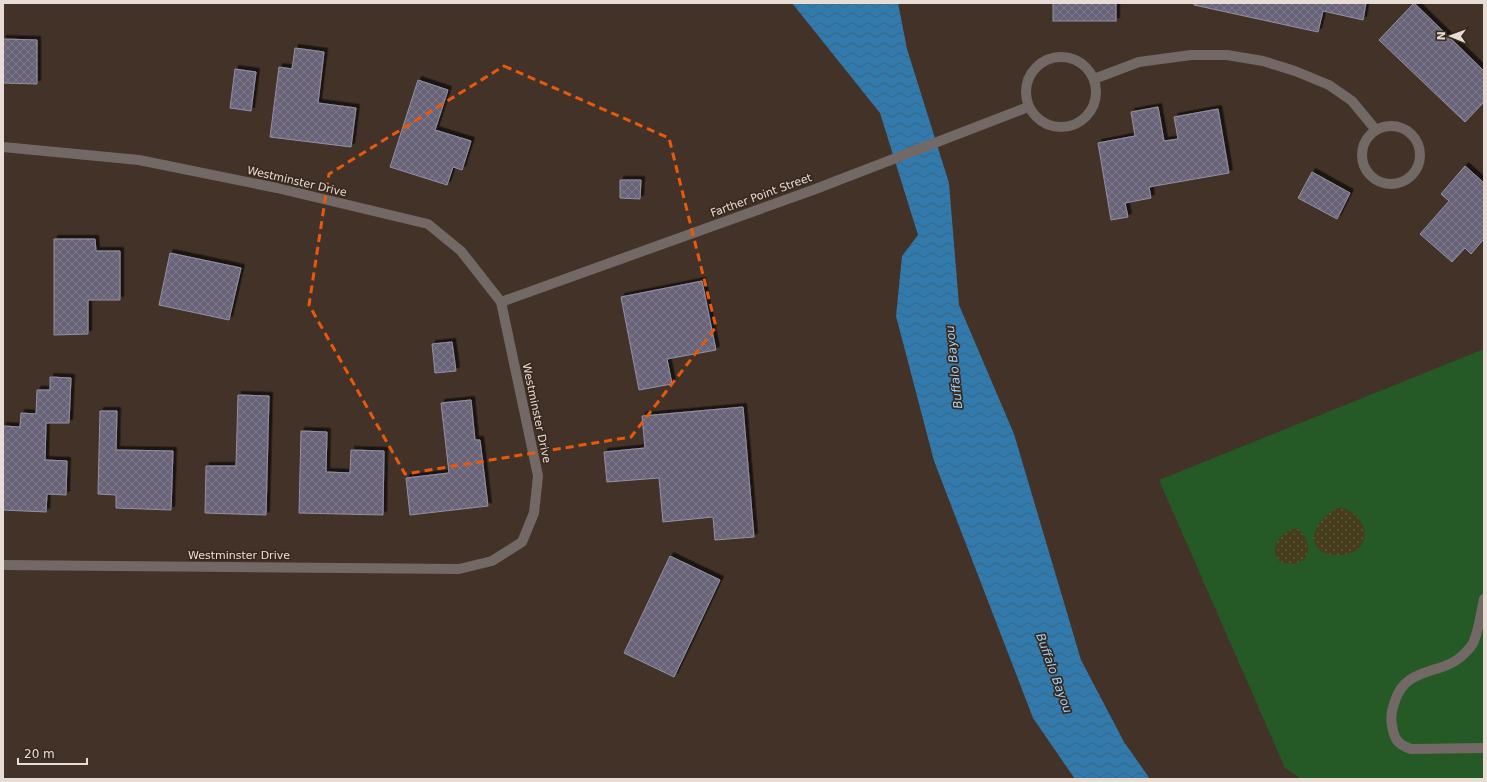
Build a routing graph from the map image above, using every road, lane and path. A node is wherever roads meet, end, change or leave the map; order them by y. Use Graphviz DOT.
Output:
graph roads {
  1 [pos="1094,79"];
  2 [pos="1028,107"];
  3 [pos="1376,130"];
  4 [pos="3,147"];
  5 [pos="501,302"];
  6 [pos="3,565"];
  7 [pos="1484,599"];
  8 [pos="1484,748"];
  1 -- 2 [label="street"];
  1 -- 2 [label="street"];
  1 -- 3 [label="street"];
  2 -- 5 [label="street, Farther Point Street"];
  3 -- 3 [label="street"];
  4 -- 5 [label="street, Westminster Drive"];
  5 -- 6 [label="street, Westminster Drive"];
  7 -- 8 [label="street"];
}
